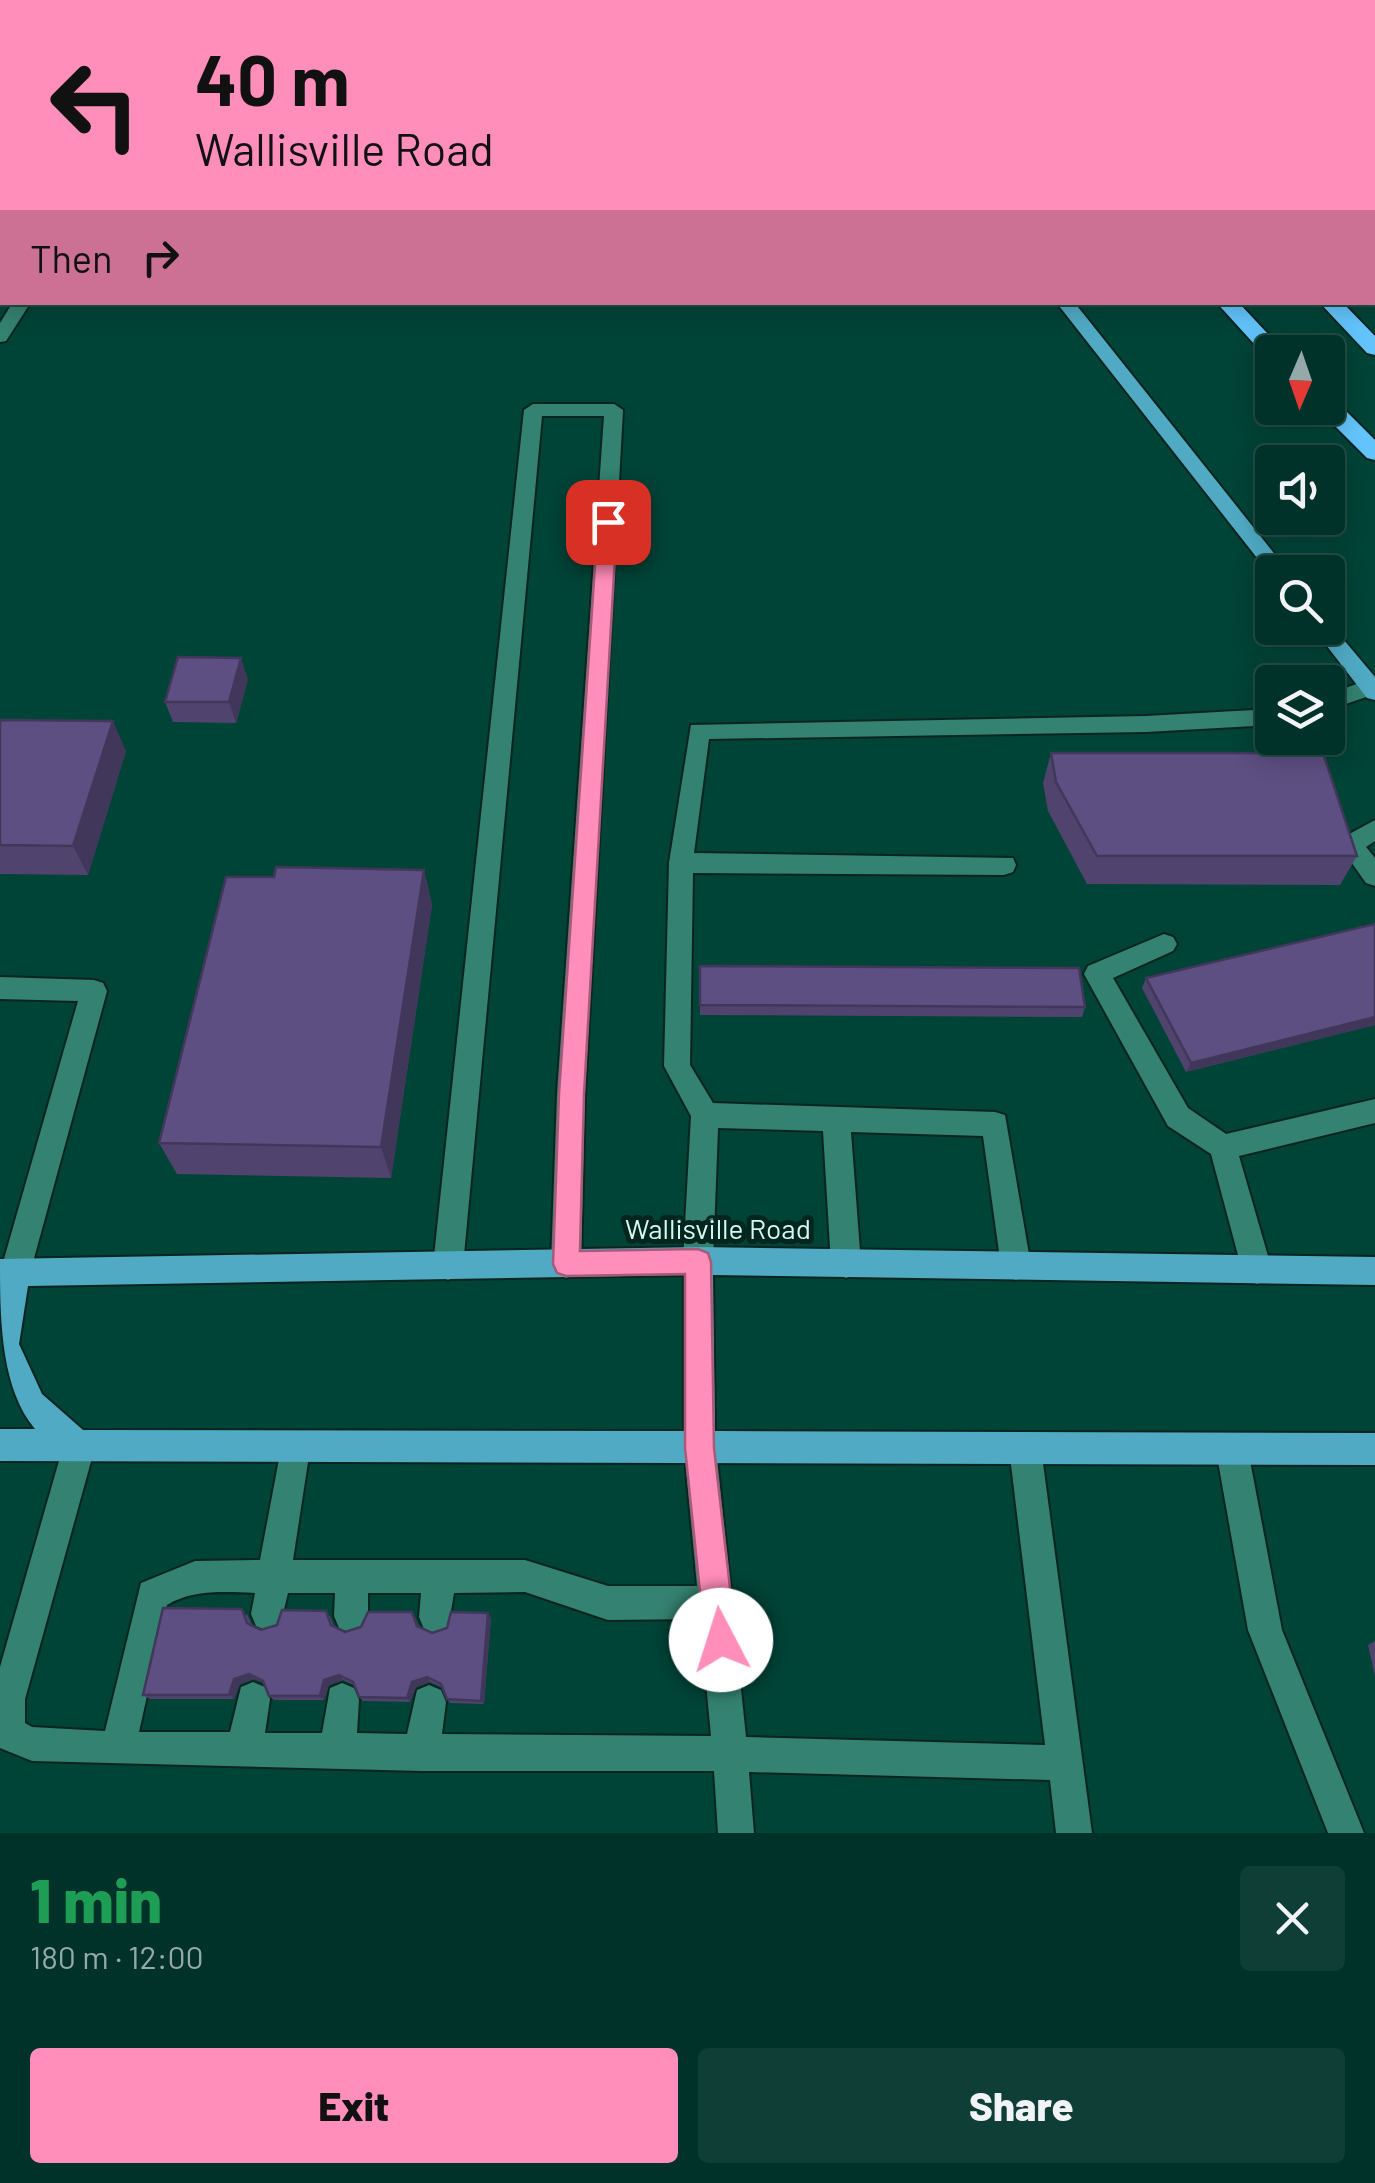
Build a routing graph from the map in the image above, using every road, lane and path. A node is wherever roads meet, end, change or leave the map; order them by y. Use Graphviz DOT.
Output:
graph roads {
  1 [pos="20,305"];
  2 [pos="1066,305"];
  3 [pos="1222,305"];
  4 [pos="1229,305"];
  5 [pos="1332,305"];
  6 [pos="1250,328"];
  7 [pos="1257,335"];
  8 [pos="0,336"];
  9 [pos="1375,348"];
  10 [pos="1345,423"];
  11 [pos="1375,453"];
  12 [pos="1266,555"];
  13 [pos="1338,645"];
  14 [pos="1373,689"];
  15 [pos="1345,697"];
  16 [pos="1255,718"];
  17 [pos="1375,829"];
  18 [pos="681,863"];
  19 [pos="1004,865"];
  20 [pos="1375,876"];
  21 [pos="1164,944"];
  22 [pos="0,988"];
  23 [pos="1375,1110"];
  24 [pos="704,1115"];
  25 [pos="836,1120"];
  26 [pos="1223,1147"];
  27 [pos="698,1262"];
  28 [pos="566,1264"];
  29 [pos="846,1264"];
  30 [pos="448,1266"];
  31 [pos="1016,1266"];
  32 [pos="1257,1270"];
  33 [pos="1375,1271"];
  34 [pos="8,1273"];
  35 [pos="0,1446"];
  36 [pos="79,1446"];
  37 [pos="700,1448"];
  38 [pos="1025,1448"];
  39 [pos="294,1449"];
  40 [pos="1375,1449"];
  41 [pos="1232,1450"];
  42 [pos="438,1576"];
  43 [pos="274,1577"];
  44 [pos="352,1577"];
  45 [pos="718,1602"];
  46 [pos="268,1614"];
  47 [pos="351,1616"];
  48 [pos="436,1617"];
  49 [pos="254,1700"];
  50 [pos="342,1700"];
  51 [pos="429,1702"];
  52 [pos="118,1749"];
  53 [pos="245,1751"];
  54 [pos="338,1752"];
  55 [pos="422,1754"];
  56 [pos="730,1754"];
  57 [pos="1065,1764"];
  58 [pos="736,1833"];
  59 [pos="1074,1833"];
  60 [pos="1346,1833"];
  1 -- 8 [label="lane"];
  2 -- 12 [label="main road"];
  3 -- 6 [label="highway"];
  4 -- 6 [label="highway"];
  5 -- 9 [label="highway"];
  6 -- 7 [label="highway"];
  10 -- 11 [label="highway"];
  13 -- 14 [label="main road"];
  14 -- 15 [label="lane"];
  16 -- 18 [label="lane"];
  17 -- 20 [label="lane"];
  18 -- 19 [label="lane"];
  18 -- 24 [label="lane"];
  21 -- 26 [label="lane"];
  22 -- 34 [label="lane"];
  23 -- 26 [label="lane"];
  24 -- 25 [label="lane"];
  24 -- 27 [label="lane"];
  25 -- 29 [label="lane"];
  25 -- 31 [label="lane"];
  26 -- 32 [label="lane"];
  27 -- 28 [label="main road, Wallisville Road"];
  27 -- 29 [label="main road, Wallisville Road"];
  27 -- 37 [label="main road"];
  28 -- 30 [label="main road, Wallisville Road"];
  28 -- 30 [label="lane"];
  29 -- 31 [label="main road, Wallisville Road"];
  30 -- 34 [label="main road, Wallisville Road"];
  31 -- 32 [label="main road, Wallisville Road"];
  32 -- 33 [label="main road, Wallisville Road"];
  34 -- 36 [label="main road"];
  35 -- 36 [label="main road"];
  36 -- 39 [label="main road"];
  36 -- 52 [label="lane"];
  37 -- 38 [label="main road"];
  37 -- 39 [label="main road"];
  37 -- 45 [label="lane"];
  38 -- 41 [label="main road"];
  38 -- 57 [label="lane"];
  39 -- 43 [label="lane"];
  40 -- 41 [label="main road"];
  41 -- 60 [label="lane"];
  42 -- 44 [label="lane"];
  42 -- 45 [label="lane"];
  42 -- 48 [label="lane"];
  43 -- 44 [label="lane"];
  43 -- 46 [label="lane"];
  43 -- 52 [label="lane"];
  44 -- 47 [label="lane"];
  45 -- 56 [label="lane"];
  49 -- 53 [label="lane"];
  50 -- 54 [label="lane"];
  51 -- 55 [label="lane"];
  52 -- 53 [label="lane"];
  53 -- 54 [label="lane"];
  54 -- 55 [label="lane"];
  55 -- 56 [label="lane"];
  56 -- 57 [label="lane"];
  56 -- 58 [label="lane"];
  57 -- 59 [label="lane"];
}
